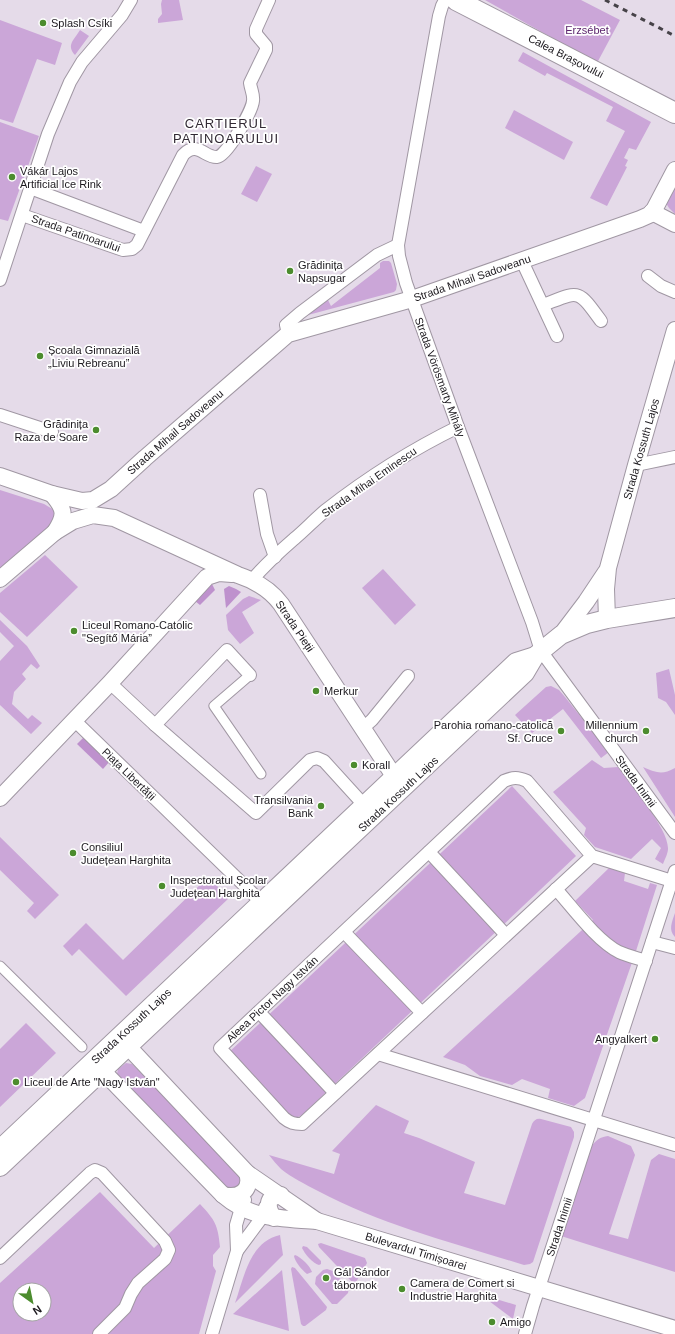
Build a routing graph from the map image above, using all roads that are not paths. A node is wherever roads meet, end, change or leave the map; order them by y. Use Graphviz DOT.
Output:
graph roads {
  1 [pos="131,0"];
  2 [pos="269,0"];
  3 [pos="445,0"];
  4 [pos="456,0"];
  5 [pos="675,113"];
  6 [pos="675,170"];
  7 [pos="30,188"];
  8 [pos="652,212"];
  9 [pos="22,215"];
  10 [pos="675,224"];
  11 [pos="144,232"];
  12 [pos="398,245"];
  13 [pos="522,261"];
  14 [pos="648,276"];
  15 [pos="0,280"];
  16 [pos="675,292"];
  17 [pos="412,299"];
  18 [pos="543,305"];
  19 [pos="602,321"];
  20 [pos="675,330"];
  21 [pos="288,334"];
  22 [pos="557,336"];
  23 [pos="0,415"];
  24 [pos="458,427"];
  25 [pos="52,432"];
  26 [pos="675,457"];
  27 [pos="636,465"];
  28 [pos="0,476"];
  29 [pos="111,489"];
  30 [pos="52,494"];
  31 [pos="260,495"];
  32 [pos="114,518"];
  33 [pos="55,532"];
  34 [pos="195,555"];
  35 [pos="275,556"];
  36 [pos="608,568"];
  37 [pos="207,577"];
  38 [pos="245,577"];
  39 [pos="0,580"];
  40 [pos="675,608"];
  41 [pos="607,619"];
  42 [pos="561,635"];
  43 [pos="538,653"];
  44 [pos="250,675"];
  45 [pos="408,676"];
  46 [pos="110,683"];
  47 [pos="74,720"];
  48 [pos="155,725"];
  49 [pos="363,728"];
  50 [pos="261,774"];
  51 [pos="394,776"];
  52 [pos="0,798"];
  53 [pos="364,804"];
  54 [pos="675,833"];
  55 [pos="428,852"];
  56 [pos="592,856"];
  57 [pos="673,876"];
  58 [pos="556,889"];
  59 [pos="261,902"];
  60 [pos="255,928"];
  61 [pos="344,932"];
  62 [pos="506,936"];
  63 [pos="652,942"];
  64 [pos="675,948"];
  65 [pos="646,960"];
  66 [pos="0,966"];
  67 [pos="259,1012"];
  68 [pos="422,1013"];
  69 [pos="124,1042"];
  70 [pos="82,1047"];
  71 [pos="378,1054"];
  72 [pos="98,1066"];
  73 [pos="335,1093"];
  74 [pos="594,1120"];
  75 [pos="675,1146"];
  76 [pos="0,1149"];
  77 [pos="0,1167"];
  78 [pos="247,1173"];
  79 [pos="264,1184"];
  80 [pos="223,1195"];
  81 [pos="281,1195"];
  82 [pos="240,1208"];
  83 [pos="269,1217"];
  84 [pos="317,1221"];
  85 [pos="236,1225"];
  86 [pos="236,1251"];
  87 [pos="0,1258"];
  88 [pos="538,1288"];
  89 [pos="675,1329"];
  90 [pos="99,1334"];
  91 [pos="212,1334"];
  92 [pos="524,1334"];
  1 -- 7 [label="street, Strada Patinoarului"];
  2 -- 11 [label="street, Strada Patinoarului"];
  3 -- 12 [label="street, Strada Vörösmarty Mihály"];
  4 -- 5 [label="main road, Calea Brașovului"];
  6 -- 8 [label="street"];
  7 -- 9 [label="street, Strada Patinoarului"];
  7 -- 11 [label="street"];
  8 -- 10 [label="street"];
  8 -- 13 [label="street, Strada Mihail Sadoveanu"];
  9 -- 11 [label="street, Strada Patinoarului"];
  9 -- 15 [label="street, Strada Patinoarului"];
  12 -- 17 [label="street, Strada Vörösmarty Mihály"];
  12 -- 21 [label="street, Strada Mihail Sadoveanu"];
  13 -- 17 [label="street, Strada Mihail Sadoveanu"];
  13 -- 18 [label="street"];
  14 -- 16 [label="street"];
  17 -- 21 [label="street, Strada Mihail Sadoveanu"];
  17 -- 24 [label="street, Strada Vörösmarty Mihály"];
  18 -- 19 [label="street"];
  18 -- 22 [label="street"];
  20 -- 27 [label="street, Strada Kossuth Lajos"];
  21 -- 29 [label="street, Strada Mihail Sadoveanu"];
  23 -- 25 [label="street"];
  24 -- 35 [label="street, Strada Mihai Eminescu"];
  24 -- 43 [label="street, Strada Vörösmarty Mihály"];
  26 -- 27 [label="street"];
  27 -- 36 [label="street, Strada Kossuth Lajos"];
  28 -- 30 [label="street, Strada Mihail Sadoveanu"];
  29 -- 30 [label="street, Strada Mihail Sadoveanu"];
  29 -- 32 [label="street"];
  30 -- 33 [label="street"];
  31 -- 35 [label="street"];
  32 -- 33 [label="street, Strada Pieții"];
  32 -- 34 [label="street, Strada Pieții"];
  33 -- 39 [label="street"];
  34 -- 37 [label="street"];
  34 -- 38 [label="street, Strada Pieții"];
  35 -- 38 [label="street, Strada Mihai Eminescu"];
  36 -- 41 [label="street, Strada Kossuth Lajos"];
  36 -- 42 [label="street, Strada Kossuth Lajos"];
  37 -- 38 [label="street"];
  37 -- 46 [label="street"];
  38 -- 49 [label="street, Strada Pieții"];
  40 -- 41 [label="main road"];
  41 -- 42 [label="main road, Strada Kossuth Lajos"];
  42 -- 43 [label="main road, Strada Kossuth Lajos"];
  43 -- 51 [label="main road, Strada Kossuth Lajos"];
  43 -- 54 [label="street, Strada Inimii"];
  43 -- 60 [label="main road, Strada Kossuth Lajos"];
  44 -- 48 [label="street"];
  44 -- 50 [label="street"];
  45 -- 49 [label="street"];
  46 -- 47 [label="street"];
  46 -- 48 [label="street"];
  47 -- 52 [label="street"];
  47 -- 59 [label="street, Piața Libertății"];
  48 -- 53 [label="street"];
  49 -- 51 [label="street, Strada Pieții"];
  51 -- 53 [label="main road, Strada Kossuth Lajos"];
  53 -- 59 [label="main road, Strada Kossuth Lajos"];
  55 -- 56 [label="street, Aleea Pictor Nagy István"];
  55 -- 61 [label="street, Aleea Pictor Nagy István"];
  55 -- 62 [label="street"];
  56 -- 57 [label="street"];
  56 -- 58 [label="street, Aleea Pictor Nagy István"];
  57 -- 63 [label="street, Strada Inimii"];
  58 -- 62 [label="street, Aleea Pictor Nagy István"];
  58 -- 65 [label="street"];
  59 -- 60 [label="street"];
  59 -- 69 [label="main road, Strada Kossuth Lajos"];
  60 -- 69 [label="main road, Strada Kossuth Lajos"];
  61 -- 67 [label="street, Aleea Pictor Nagy István"];
  61 -- 68 [label="street"];
  62 -- 68 [label="street, Aleea Pictor Nagy István"];
  63 -- 64 [label="street"];
  63 -- 65 [label="street, Strada Inimii"];
  65 -- 74 [label="street, Strada Inimii"];
  66 -- 70 [label="street"];
  67 -- 73 [label="street"];
  67 -- 73 [label="street, Aleea Pictor Nagy István"];
  68 -- 71 [label="street, Aleea Pictor Nagy István"];
  69 -- 72 [label="main road, Strada Kossuth Lajos"];
  69 -- 78 [label="street, Bulevardul Timișoarei"];
  71 -- 73 [label="street, Aleea Pictor Nagy István"];
  71 -- 74 [label="street"];
  72 -- 76 [label="main road, Strada Kossuth Lajos"];
  72 -- 77 [label="main road, Strada Kossuth Lajos"];
  72 -- 80 [label="street, Bulevardul Timișoarei"];
  74 -- 75 [label="street"];
  74 -- 88 [label="street, Strada Inimii"];
  78 -- 79 [label="street, Bulevardul Timișoarei"];
  78 -- 80 [label="street"];
  79 -- 81 [label="street, Bulevardul Timișoarei"];
  79 -- 82 [label="street"];
  79 -- 83 [label="street"];
  80 -- 82 [label="street, Bulevardul Timișoarei"];
  80 -- 85 [label="street"];
  81 -- 83 [label="street"];
  81 -- 84 [label="street, Bulevardul Timișoarei"];
  82 -- 83 [label="street, Bulevardul Timișoarei"];
  82 -- 85 [label="street"];
  83 -- 84 [label="street, Bulevardul Timișoarei"];
  83 -- 86 [label="street"];
  84 -- 88 [label="street, Bulevardul Timișoarei"];
  85 -- 86 [label="street"];
  86 -- 91 [label="street"];
  87 -- 90 [label="street"];
  88 -- 89 [label="street, Bulevardul Timișoarei"];
  88 -- 92 [label="street, Strada Inimii"];
}
